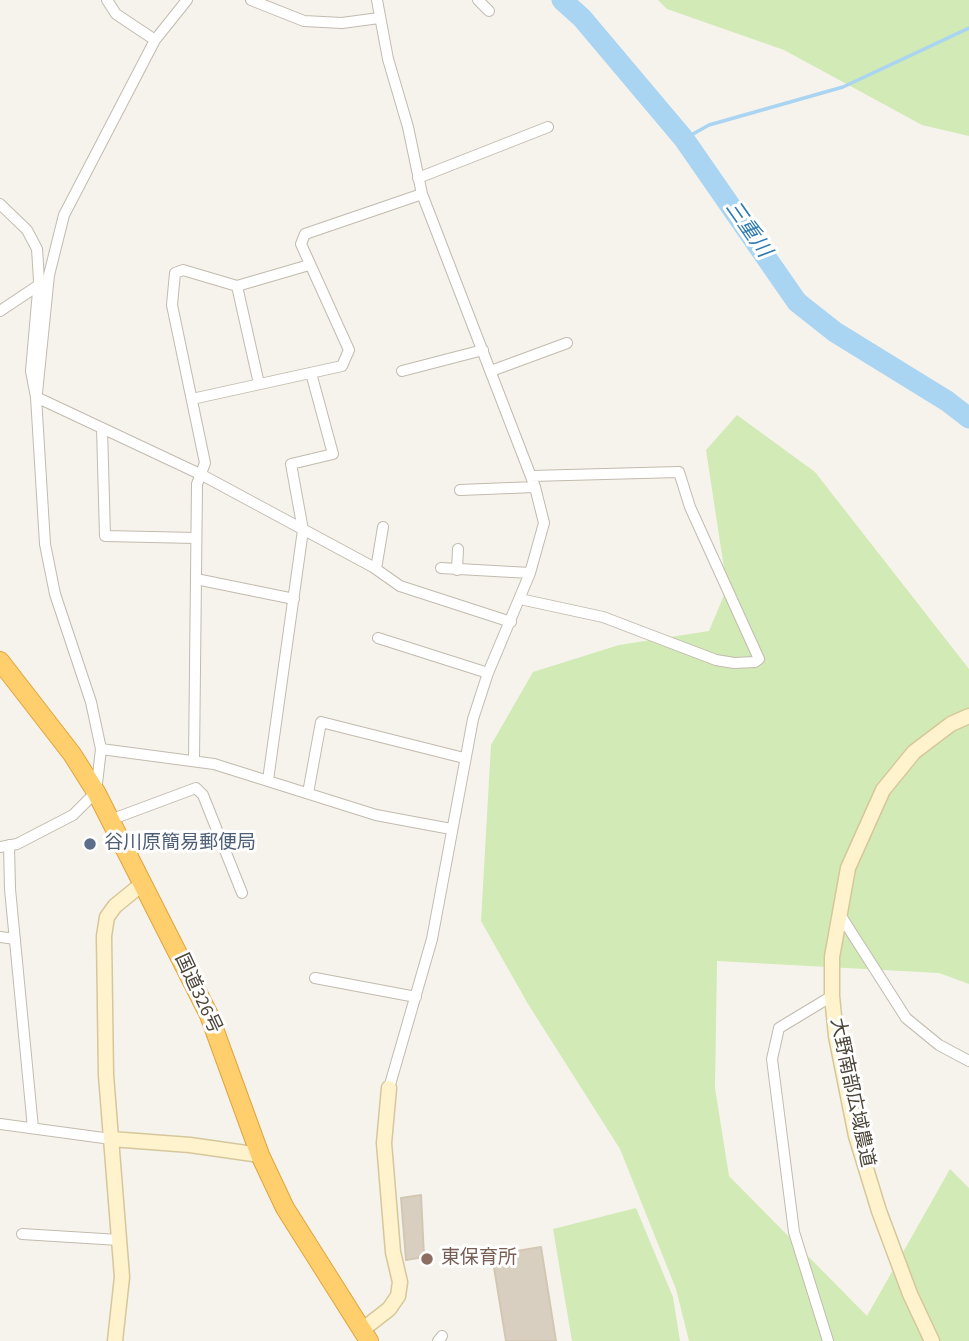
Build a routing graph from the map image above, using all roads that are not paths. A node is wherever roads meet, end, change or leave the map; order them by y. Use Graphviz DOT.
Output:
graph roads {
  1 [pos="107,0"];
  2 [pos="187,0"];
  3 [pos="251,0"];
  4 [pos="377,0"];
  5 [pos="478,0"];
  6 [pos="489,11"];
  7 [pos="379,18"];
  8 [pos="155,40"];
  9 [pos="548,127"];
  10 [pos="418,178"];
  11 [pos="422,194"];
  12 [pos="0,205"];
  13 [pos="309,265"];
  14 [pos="38,285"];
  15 [pos="237,286"];
  16 [pos="0,311"];
  17 [pos="567,343"];
  18 [pos="483,350"];
  19 [pos="402,371"];
  20 [pos="491,371"];
  21 [pos="311,373"];
  22 [pos="258,384"];
  23 [pos="36,397"];
  24 [pos="192,399"];
  25 [pos="102,428"];
  26 [pos="202,475"];
  27 [pos="531,476"];
  28 [pos="535,487"];
  29 [pos="460,490"];
  30 [pos="383,527"];
  31 [pos="303,530"];
  32 [pos="196,537"];
  33 [pos="458,549"];
  34 [pos="441,568"];
  35 [pos="376,569"];
  36 [pos="457,569"];
  37 [pos="530,573"];
  38 [pos="196,579"];
  39 [pos="520,598"];
  40 [pos="293,599"];
  41 [pos="511,622"];
  42 [pos="377,638"];
  43 [pos="0,661"];
  44 [pos="488,673"];
  45 [pos="969,716"];
  46 [pos="101,750"];
  47 [pos="464,758"];
  48 [pos="194,760"];
  49 [pos="268,780"];
  50 [pos="96,792"];
  51 [pos="308,793"];
  52 [pos="110,820"];
  53 [pos="451,829"];
  54 [pos="5,846"];
  55 [pos="142,884"];
  56 [pos="242,893"];
  57 [pos="839,913"];
  58 [pos="0,937"];
  59 [pos="15,939"];
  60 [pos="316,978"];
  61 [pos="832,996"];
  62 [pos="416,997"];
  63 [pos="969,1060"];
  64 [pos="389,1088"];
  65 [pos="0,1124"];
  66 [pos="33,1128"];
  67 [pos="111,1139"];
  68 [pos="260,1155"];
  69 [pos="22,1234"];
  70 [pos="119,1240"];
  71 [pos="365,1336"];
  72 [pos="115,1341"];
  73 [pos="828,1341"];
  74 [pos="932,1341"];
  1 -- 8 [label="street"];
  2 -- 8 [label="street"];
  3 -- 7 [label="street"];
  4 -- 7 [label="street"];
  5 -- 6 [label="street"];
  7 -- 10 [label="street"];
  8 -- 23 [label="street"];
  9 -- 10 [label="street"];
  10 -- 11 [label="street"];
  11 -- 13 [label="street"];
  11 -- 18 [label="street"];
  12 -- 14 [label="street"];
  13 -- 15 [label="street"];
  13 -- 21 [label="street"];
  14 -- 16 [label="street"];
  14 -- 23 [label="street"];
  15 -- 22 [label="street"];
  15 -- 24 [label="street"];
  17 -- 20 [label="street"];
  18 -- 19 [label="street"];
  18 -- 20 [label="street"];
  20 -- 27 [label="street"];
  21 -- 22 [label="street"];
  21 -- 31 [label="street"];
  22 -- 24 [label="street"];
  23 -- 25 [label="street"];
  23 -- 46 [label="street"];
  24 -- 26 [label="street"];
  25 -- 26 [label="street"];
  25 -- 32 [label="street"];
  26 -- 31 [label="street"];
  26 -- 32 [label="street"];
  27 -- 28 [label="street"];
  27 -- 39 [label="street"];
  28 -- 29 [label="street"];
  28 -- 37 [label="street"];
  30 -- 35 [label="street"];
  31 -- 35 [label="street"];
  31 -- 40 [label="street"];
  32 -- 38 [label="street"];
  33 -- 36 [label="street"];
  34 -- 36 [label="street"];
  35 -- 41 [label="street"];
  36 -- 37 [label="street"];
  37 -- 39 [label="street"];
  38 -- 40 [label="street"];
  38 -- 48 [label="street"];
  39 -- 41 [label="street"];
  40 -- 49 [label="street"];
  41 -- 44 [label="street"];
  42 -- 44 [label="street"];
  43 -- 50 [label="highway, 国道326号"];
  44 -- 47 [label="street"];
  45 -- 57 [label="street, 大野南部広域農道"];
  46 -- 48 [label="street"];
  46 -- 50 [label="street"];
  47 -- 51 [label="street"];
  47 -- 53 [label="street"];
  48 -- 49 [label="street"];
  49 -- 51 [label="street"];
  50 -- 52 [label="highway, 国道326号"];
  50 -- 54 [label="street"];
  51 -- 53 [label="street"];
  52 -- 55 [label="highway, 国道326号"];
  52 -- 56 [label="street"];
  53 -- 62 [label="street"];
  54 -- 59 [label="street"];
  55 -- 67 [label="street"];
  55 -- 68 [label="highway, 国道326号"];
  57 -- 61 [label="street, 大野南部広域農道"];
  57 -- 63 [label="street"];
  58 -- 59 [label="street"];
  59 -- 66 [label="street"];
  60 -- 62 [label="street"];
  61 -- 73 [label="street"];
  61 -- 74 [label="street, 大野南部広域農道"];
  62 -- 64 [label="street"];
  64 -- 71 [label="street"];
  65 -- 66 [label="street"];
  66 -- 67 [label="street"];
  67 -- 68 [label="street"];
  67 -- 70 [label="street"];
  68 -- 71 [label="highway, 国道326号"];
  69 -- 70 [label="street"];
  70 -- 72 [label="street"];
}
